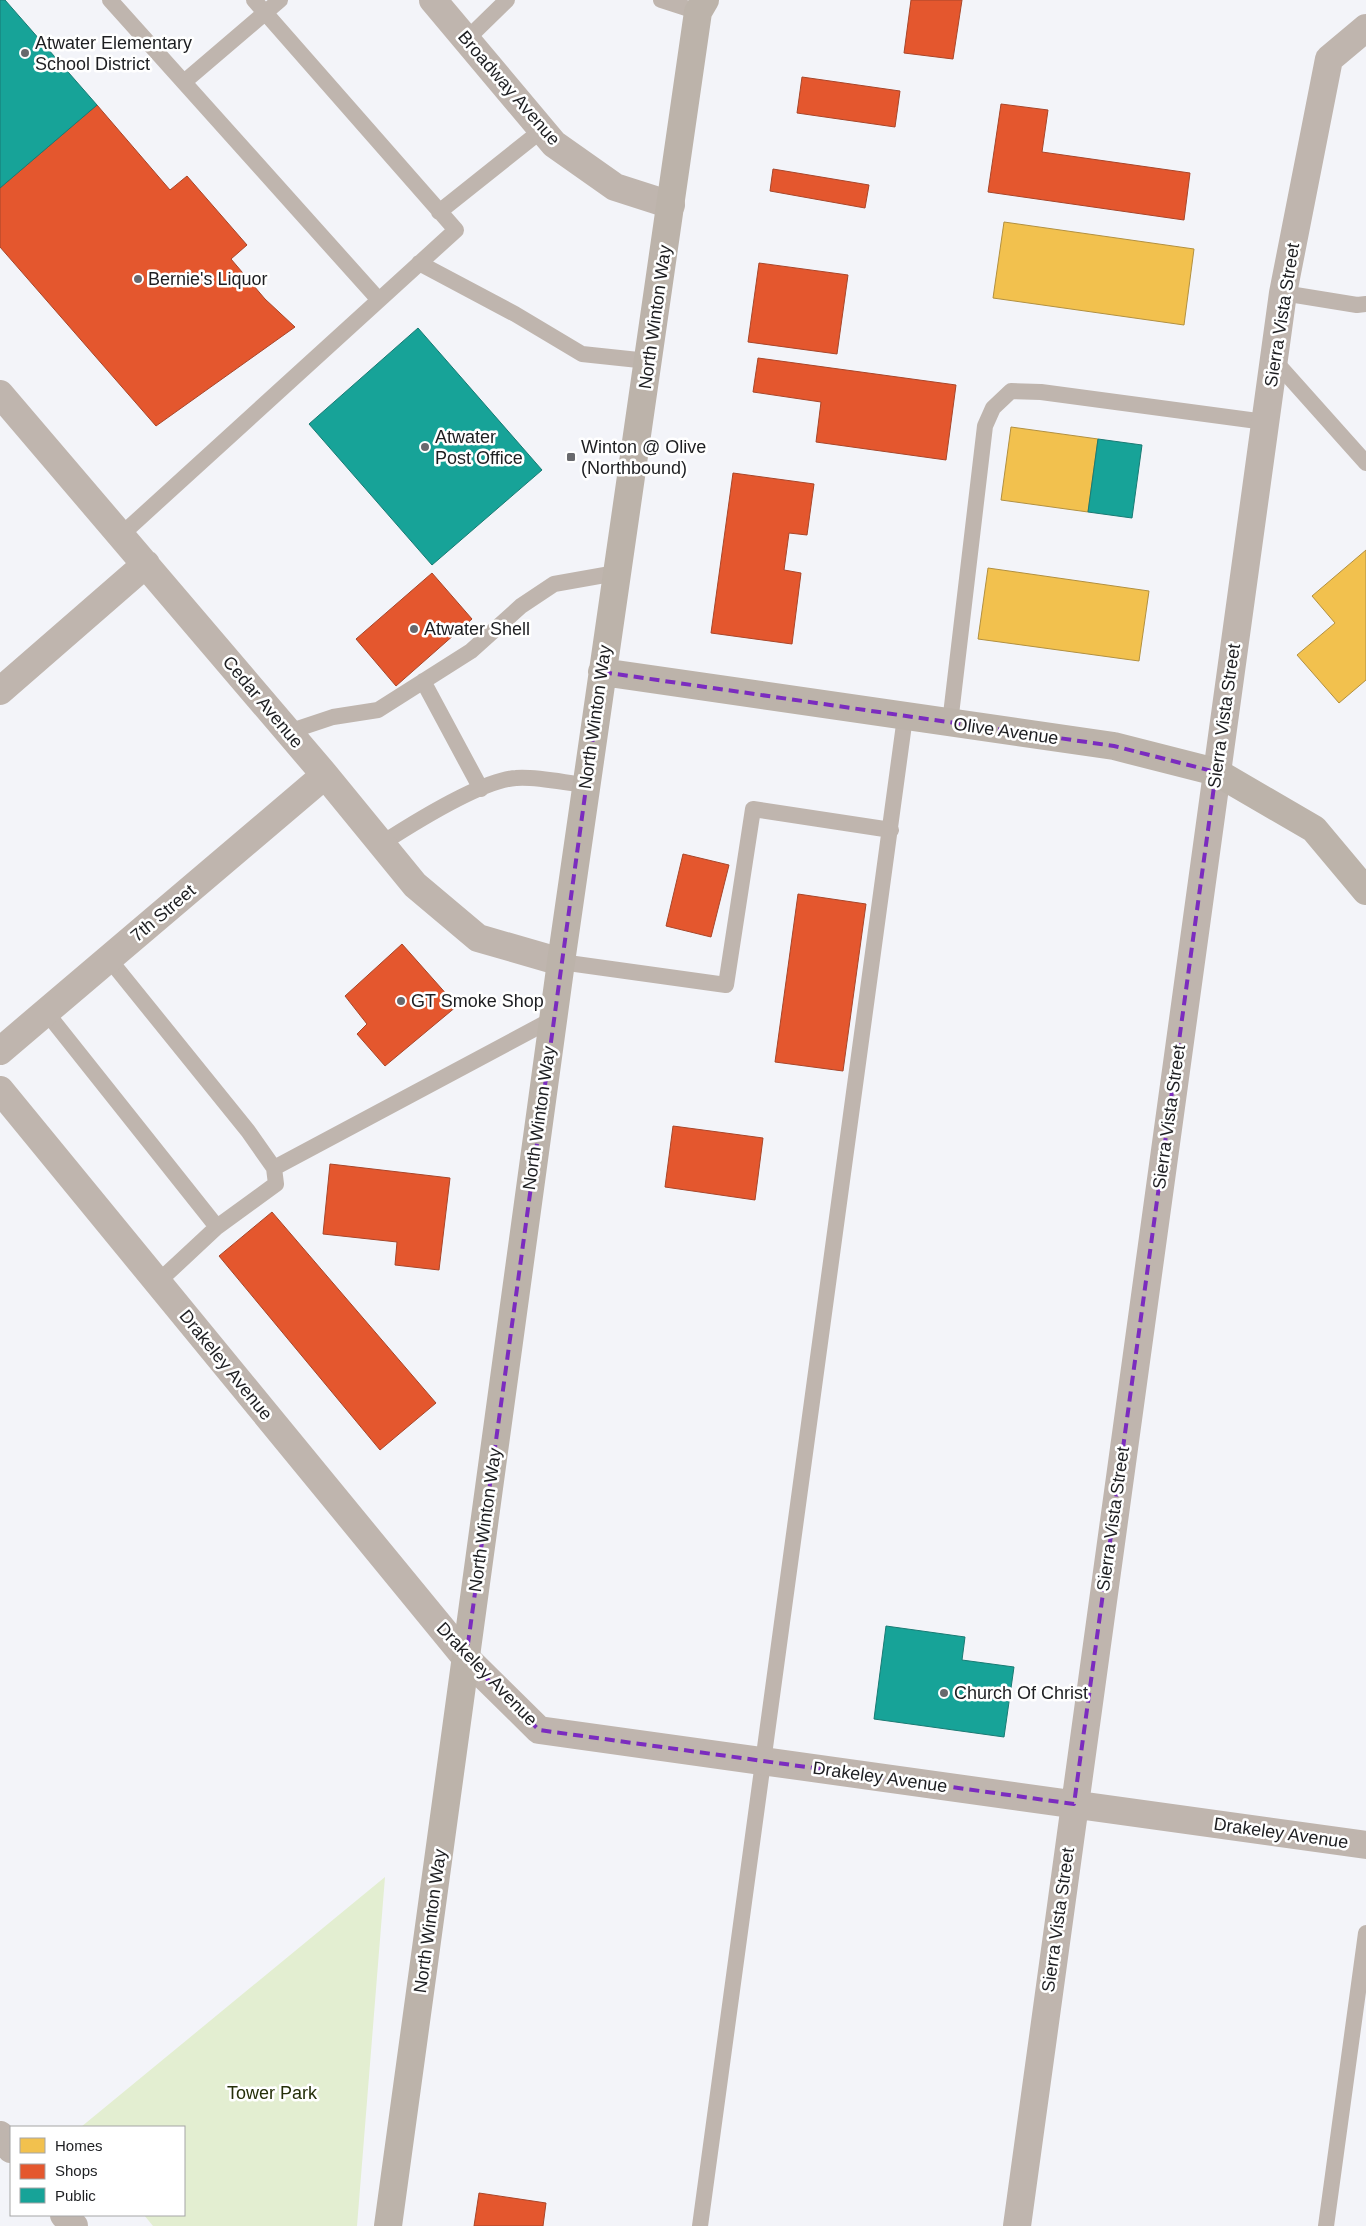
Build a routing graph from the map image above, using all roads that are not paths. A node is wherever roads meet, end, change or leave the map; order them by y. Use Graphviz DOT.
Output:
graph roads {
  1 [pos="110,0"];
  2 [pos="254,0"];
  3 [pos="280,0"];
  4 [pos="433,0"];
  5 [pos="507,0"];
  6 [pos="661,0"];
  7 [pos="699,4"];
  8 [pos="265,13"];
  9 [pos="1366,28"];
  10 [pos="467,39"];
  11 [pos="184,82"];
  12 [pos="542,130"];
  13 [pos="671,205"];
  14 [pos="439,212"];
  15 [pos="419,263"];
  16 [pos="1283,293"];
  17 [pos="379,300"];
  18 [pos="1366,304"];
  19 [pos="1274,360"];
  20 [pos="648,361"];
  21 [pos="0,394"];
  22 [pos="1265,422"];
  23 [pos="1366,463"];
  24 [pos="121,535"];
  25 [pos="146,564"];
  26 [pos="616,573"];
  27 [pos="602,672"];
  28 [pos="423,681"];
  29 [pos="0,691"];
  30 [pos="905,717"];
  31 [pos="950,723"];
  32 [pos="288,732"];
  33 [pos="1216,772"];
  34 [pos="325,775"];
  35 [pos="586,785"];
  36 [pos="481,789"];
  37 [pos="891,830"];
  38 [pos="381,844"];
  39 [pos="1366,890"];
  40 [pos="109,959"];
  41 [pos="560,962"];
  42 [pos="46,1012"];
  43 [pos="553,1019"];
  44 [pos="0,1051"];
  45 [pos="0,1090"];
  46 [pos="274,1168"];
  47 [pos="217,1227"];
  48 [pos="158,1282"];
  49 [pos="466,1658"];
  50 [pos="763,1761"];
  51 [pos="1074,1804"];
  52 [pos="1366,1845"];
  53 [pos="1366,1933"];
  54 [pos="0,2136"];
  55 [pos="10,2148"];
  56 [pos="65,2216"];
  57 [pos="74,2226"];
  58 [pos="388,2226"];
  59 [pos="700,2226"];
  60 [pos="1017,2226"];
  61 [pos="1326,2226"];
  1 -- 11 [label="lane"];
  2 -- 8 [label="lane"];
  3 -- 8 [label="lane"];
  4 -- 10 [label="street, Broadway Avenue"];
  5 -- 10 [label="lane"];
  6 -- 7 [label="lane"];
  7 -- 13 [label="main road, North Winton Way"];
  8 -- 11 [label="lane"];
  8 -- 14 [label="lane"];
  9 -- 16 [label="street, Sierra Vista Street"];
  10 -- 12 [label="street, Broadway Avenue"];
  11 -- 17 [label="lane"];
  12 -- 13 [label="street, Broadway Avenue"];
  12 -- 14 [label="lane"];
  13 -- 20 [label="main road, North Winton Way"];
  14 -- 15 [label="lane"];
  15 -- 17 [label="lane"];
  15 -- 20 [label="lane"];
  16 -- 18 [label="lane"];
  16 -- 19 [label="street, Sierra Vista Street"];
  17 -- 24 [label="lane"];
  19 -- 22 [label="street, Sierra Vista Street"];
  19 -- 23 [label="lane"];
  20 -- 26 [label="main road, North Winton Way"];
  21 -- 24 [label="street, Cedar Avenue"];
  22 -- 31 [label="lane"];
  22 -- 33 [label="street, Sierra Vista Street"];
  24 -- 25 [label="street, Cedar Avenue"];
  25 -- 29 [label="street"];
  25 -- 32 [label="street, Cedar Avenue"];
  26 -- 27 [label="main road, North Winton Way"];
  26 -- 28 [label="lane"];
  27 -- 30 [label="main road, Olive Avenue"];
  27 -- 35 [label="main road, North Winton Way"];
  28 -- 32 [label="lane"];
  28 -- 36 [label="lane"];
  30 -- 31 [label="main road, Olive Avenue"];
  30 -- 37 [label="lane"];
  31 -- 33 [label="main road, Olive Avenue"];
  32 -- 34 [label="street, Cedar Avenue"];
  33 -- 39 [label="main road, Olive Avenue"];
  33 -- 51 [label="street, Sierra Vista Street"];
  34 -- 38 [label="street, Cedar Avenue"];
  34 -- 40 [label="street, 7th Street"];
  35 -- 36 [label="lane"];
  35 -- 41 [label="main road, North Winton Way"];
  36 -- 38 [label="lane"];
  37 -- 41 [label="lane"];
  37 -- 50 [label="lane"];
  38 -- 41 [label="street, Cedar Avenue"];
  40 -- 42 [label="street, 7th Street"];
  40 -- 46 [label="lane"];
  41 -- 43 [label="main road, North Winton Way"];
  42 -- 44 [label="street, 7th Street"];
  42 -- 47 [label="lane"];
  43 -- 46 [label="lane"];
  43 -- 49 [label="main road, North Winton Way"];
  45 -- 48 [label="street, Drakeley Avenue"];
  46 -- 47 [label="lane"];
  47 -- 48 [label="lane"];
  48 -- 49 [label="street, Drakeley Avenue"];
  49 -- 50 [label="street, Drakeley Avenue"];
  49 -- 58 [label="main road, North Winton Way"];
  50 -- 51 [label="street, Drakeley Avenue"];
  50 -- 59 [label="lane"];
  51 -- 52 [label="street, Drakeley Avenue"];
  51 -- 60 [label="street, Sierra Vista Street"];
  53 -- 61 [label="lane"];
  54 -- 55 [label="street"];
  56 -- 57 [label="street"];
}
